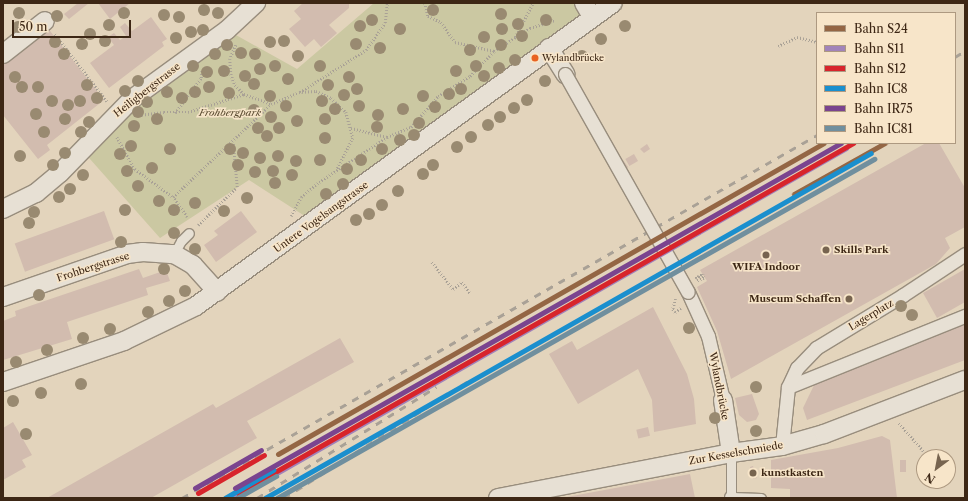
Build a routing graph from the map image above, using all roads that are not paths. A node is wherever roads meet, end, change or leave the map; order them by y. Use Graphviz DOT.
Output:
graph roads {
  1 [pos="256,3"];
  2 [pos="613,3"];
  3 [pos="588,10"];
  4 [pos="45,21"];
  5 [pos="549,48"];
  6 [pos="3,54"];
  7 [pos="565,74"];
  8 [pos="3,209"];
  9 [pos="189,233"];
  10 [pos="174,254"];
  11 [pos="965,254"];
  12 [pos="217,292"];
  13 [pos="3,297"];
  14 [pos="965,316"];
  15 [pos="965,380"];
  16 [pos="3,382"];
  17 [pos="788,387"];
  18 [pos="723,400"];
  19 [pos="782,446"];
  20 [pos="731,453"];
  21 [pos="498,498"];
  22 [pos="731,498"];
  23 [pos="761,498"];
  1 -- 8 [label="street, Heiligbergstrasse"];
  2 -- 3 [label="street, Untere Vogelsangstrasse"];
  3 -- 5 [label="street, Untere Vogelsangstrasse"];
  4 -- 6 [label="street"];
  5 -- 7 [label="street, Wylandbrücke"];
  5 -- 12 [label="street, Untere Vogelsangstrasse"];
  7 -- 18 [label="street, Wylandbrücke, bridge"];
  9 -- 10 [label="lane"];
  10 -- 12 [label="street, Frohbergstrasse"];
  10 -- 13 [label="street, Frohbergstrasse"];
  11 -- 17 [label="street, Lagerplatz"];
  12 -- 16 [label="street, Untere Vogelsangstrasse"];
  14 -- 17 [label="street"];
  15 -- 19 [label="street, Zur Kesselschmiede"];
  17 -- 19 [label="street, Lagerplatz"];
  18 -- 20 [label="street, Wylandbrücke"];
  19 -- 20 [label="street, Zur Kesselschmiede"];
  20 -- 21 [label="street, Zur Kesselschmiede"];
  20 -- 22 [label="lane"];
  22 -- 23 [label="lane"];
}
